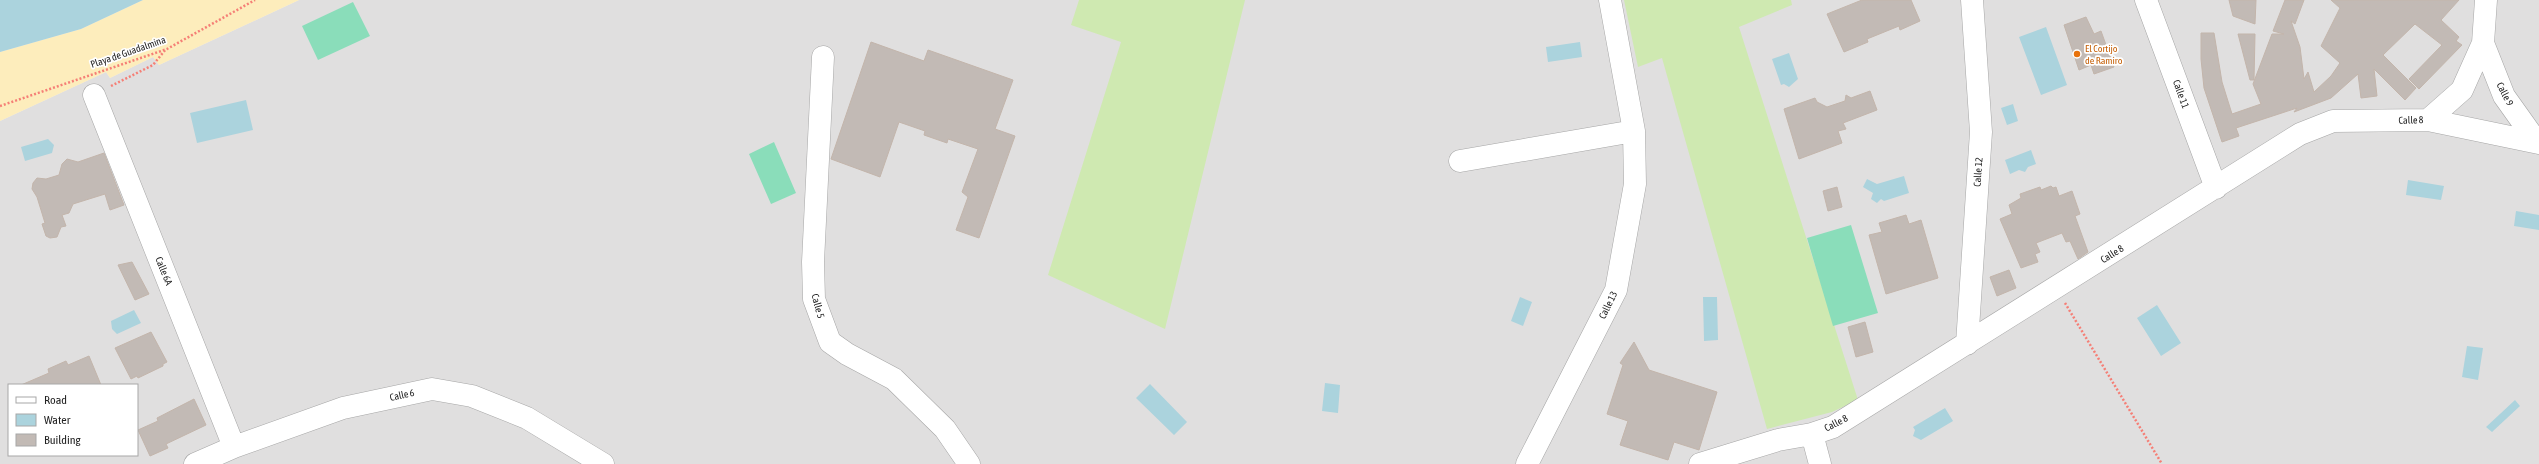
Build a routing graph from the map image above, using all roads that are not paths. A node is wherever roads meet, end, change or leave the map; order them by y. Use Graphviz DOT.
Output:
graph roads {
  1 [pos="1610,0"];
  2 [pos="1972,0"];
  3 [pos="2146,0"];
  4 [pos="2486,0"];
  5 [pos="2483,43"];
  6 [pos="823,57"];
  7 [pos="94,94"];
  8 [pos="2428,120"];
  9 [pos="1634,131"];
  10 [pos="2538,142"];
  11 [pos="1460,160"];
  12 [pos="2216,188"];
  13 [pos="1967,344"];
  14 [pos="1812,434"];
  15 [pos="234,447"];
  16 [pos="595,462"];
  17 [pos="195,464"];
  18 [pos="969,464"];
  19 [pos="1526,464"];
  20 [pos="1700,464"];
  21 [pos="1820,464"];
  1 -- 9 [label="street, Calle 13"];
  2 -- 13 [label="street, Calle 12"];
  3 -- 12 [label="street, Calle 11"];
  4 -- 5 [label="street, Calle 9"];
  5 -- 8 [label="street, Calle 9"];
  5 -- 10 [label="street, Calle 9"];
  6 -- 18 [label="street, Calle 5"];
  7 -- 15 [label="street, Calle 6A"];
  8 -- 10 [label="street, Calle 8"];
  8 -- 12 [label="street, Calle 8"];
  9 -- 11 [label="street"];
  9 -- 19 [label="street, Calle 13"];
  12 -- 13 [label="street, Calle 8"];
  13 -- 14 [label="street, Calle 8"];
  14 -- 20 [label="street, Calle 8"];
  14 -- 21 [label="street"];
  15 -- 16 [label="street, Calle 6"];
  15 -- 17 [label="street, Calle 6"];
}
